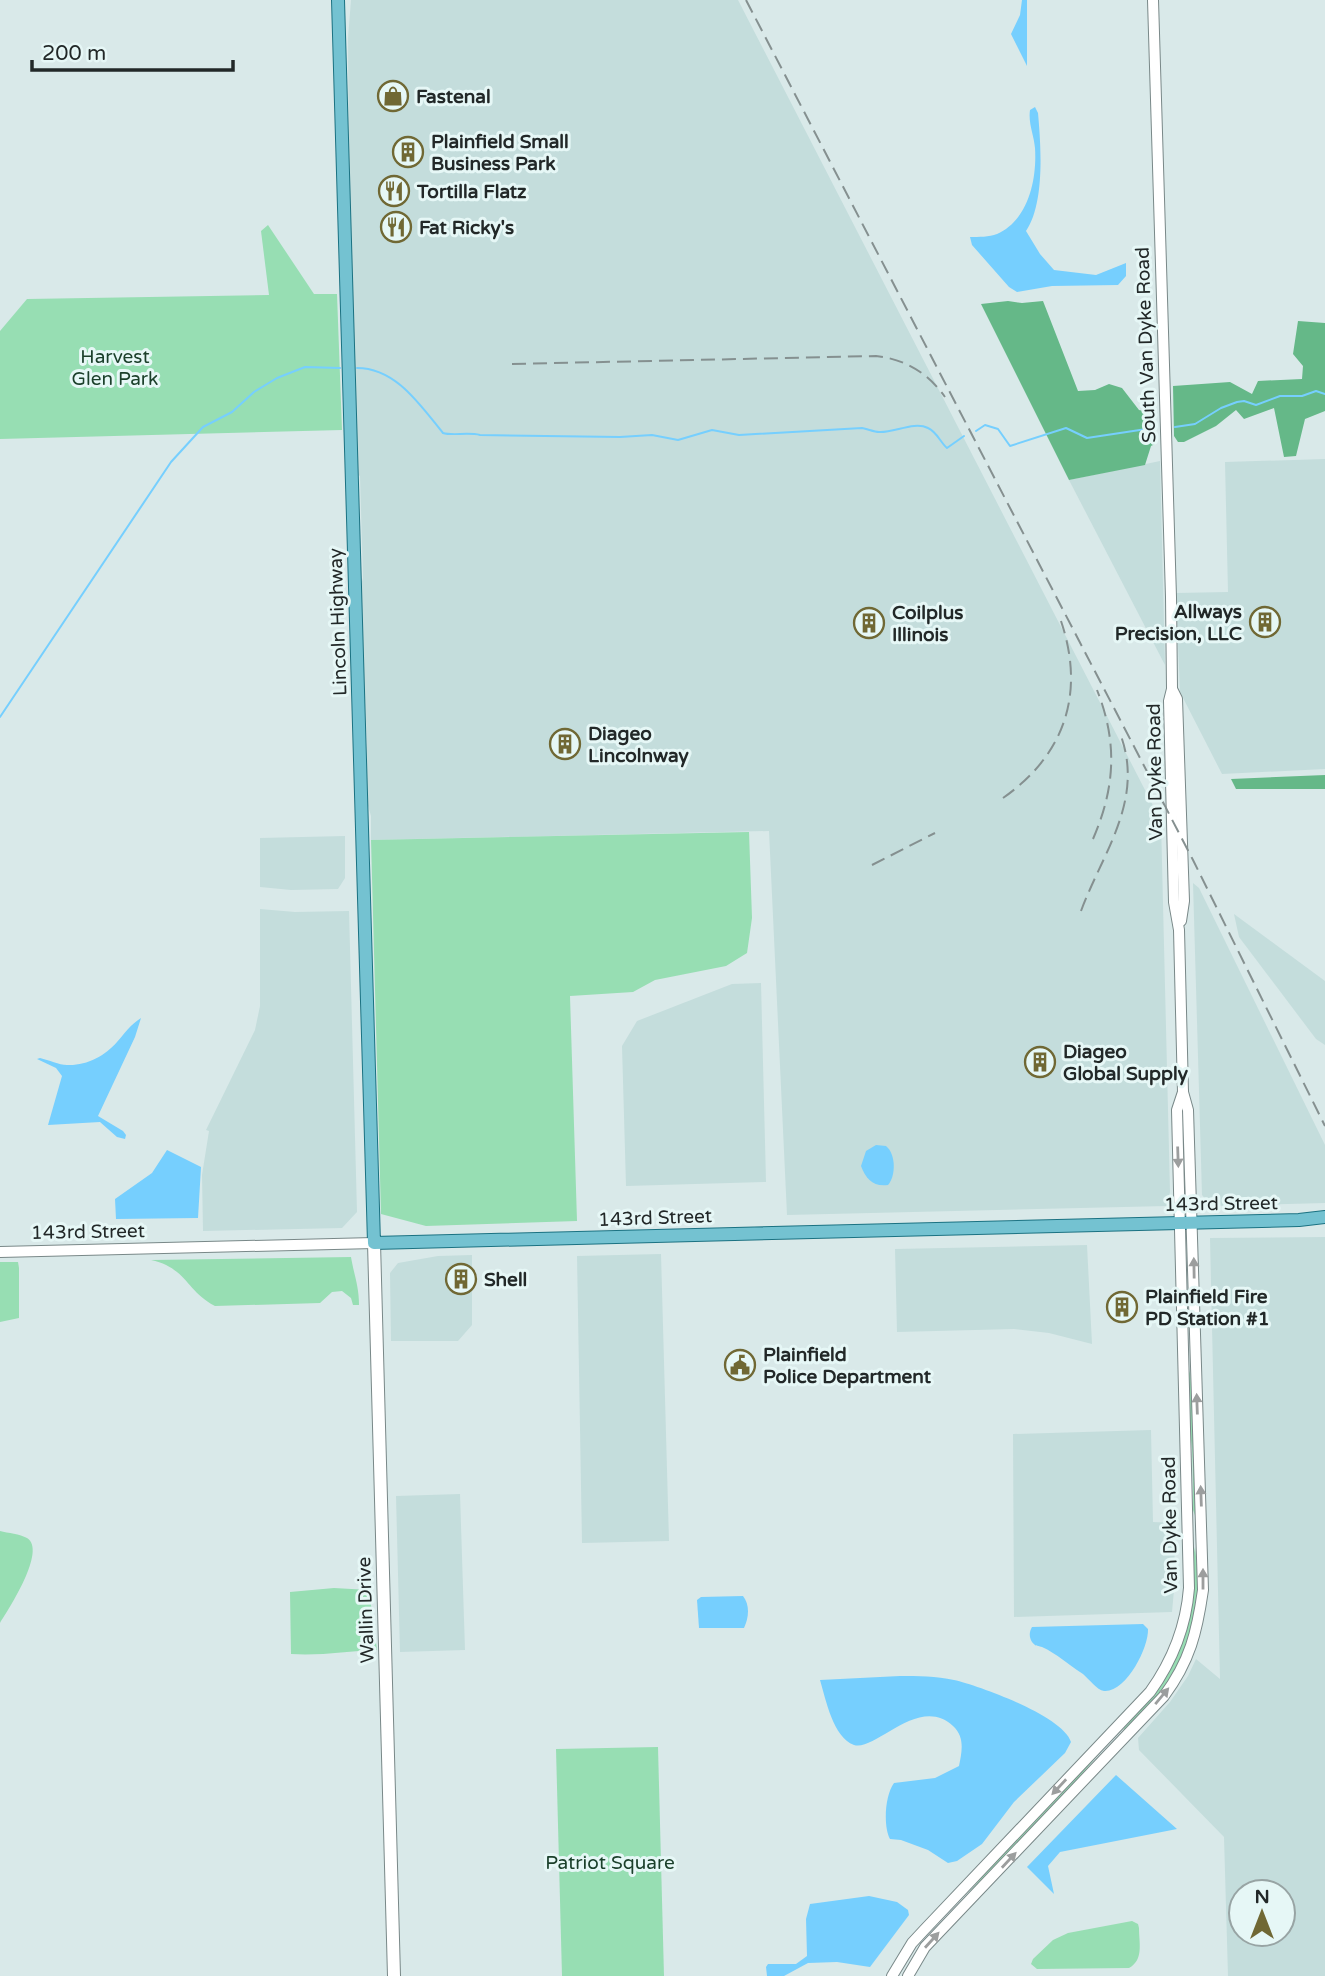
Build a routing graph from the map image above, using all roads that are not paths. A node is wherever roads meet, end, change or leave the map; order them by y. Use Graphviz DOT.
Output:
graph roads {
  1 [pos="338,0"];
  2 [pos="1153,0"];
  3 [pos="1172,689"];
  4 [pos="1183,1092"];
  5 [pos="1325,1217"];
  6 [pos="1310,1220"];
  7 [pos="1179,1223"];
  8 [pos="1193,1223"];
  9 [pos="1325,1224"];
  10 [pos="374,1243"];
  11 [pos="0,1252"];
  12 [pos="394,1976"];
  13 [pos="892,1976"];
  14 [pos="908,1976"];
  1 -- 10 [label="main road, Lincoln Highway"];
  2 -- 3 [label="street, South Van Dyke Road"];
  3 -- 4 [label="street, Van Dyke Road"];
  4 -- 7 [label="street, Van Dyke Road, one-way"];
  4 -- 8 [label="street, Van Dyke Road"];
  5 -- 6 [label="main road, 143rd Street"];
  6 -- 8 [label="main road, 143rd Street"];
  6 -- 9 [label="main road, 143rd Street"];
  7 -- 8 [label="main road, 143rd Street"];
  7 -- 10 [label="main road, 143rd Street"];
  7 -- 13 [label="street, Van Dyke Road, one-way"];
  14 -- 8 [label="street, Van Dyke Road, one-way"];
  10 -- 11 [label="street, 143rd Street"];
  10 -- 12 [label="main road, Wallin Drive"];
}
